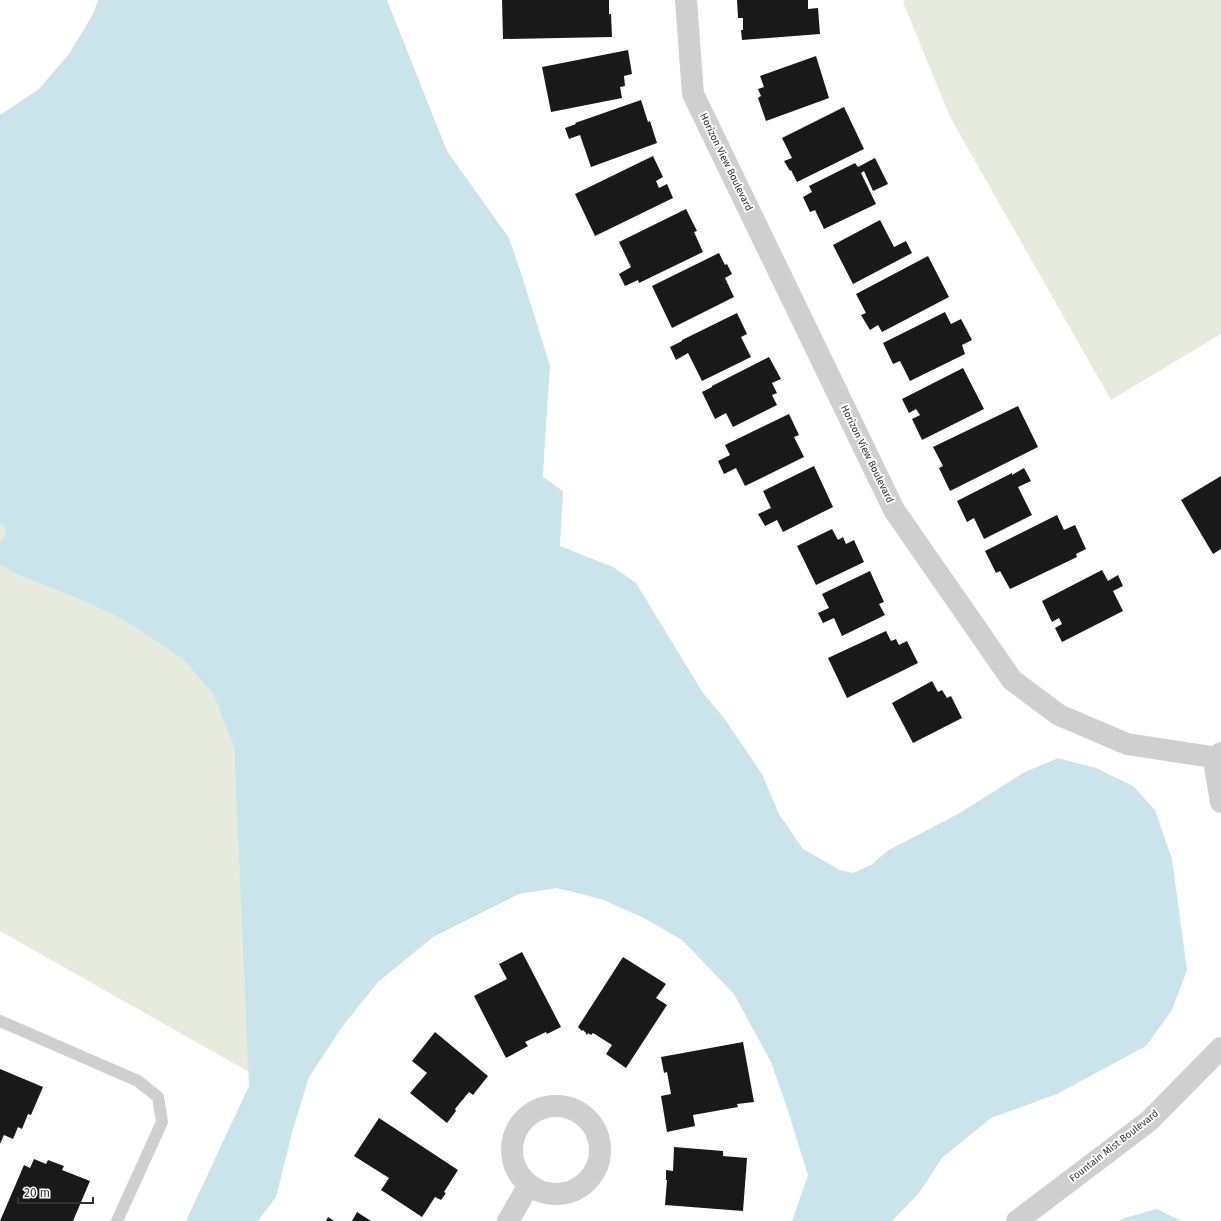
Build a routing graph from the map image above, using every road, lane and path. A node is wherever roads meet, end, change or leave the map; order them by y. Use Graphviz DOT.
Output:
graph roads {
  1 [pos="686,0"];
  2 [pos="1220,756"];
  3 [pos="1221,802"];
  4 [pos="0,1021"];
  5 [pos="1221,1048"];
  6 [pos="529,1185"];
  7 [pos="117,1221"];
  8 [pos="508,1221"];
  9 [pos="1017,1221"];
  1 -- 2 [label="street, Horizon View Boulevard"];
  2 -- 3 [label="street"];
  4 -- 7 [label="lane"];
  5 -- 9 [label="street, Fountain Mist Boulevard"];
  6 -- 6 [label="street"];
  6 -- 8 [label="street"];
}
